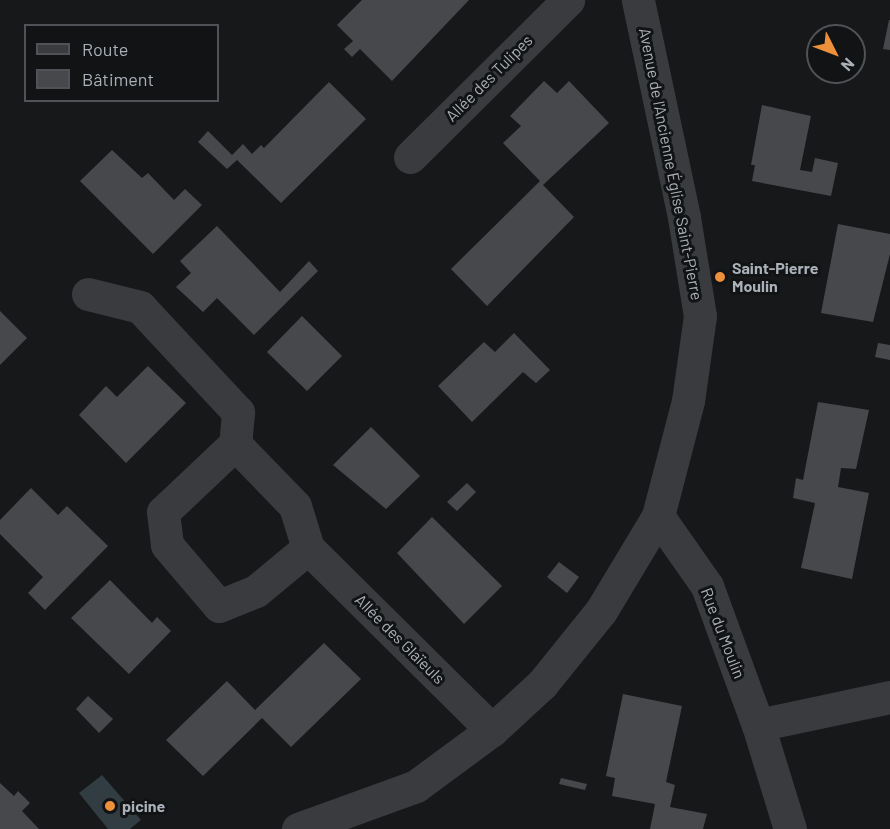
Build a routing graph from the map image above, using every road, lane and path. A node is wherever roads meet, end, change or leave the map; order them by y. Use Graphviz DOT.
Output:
graph roads {
  1 [pos="568,0"];
  2 [pos="638,0"];
  3 [pos="410,157"];
  4 [pos="88,294"];
  5 [pos="235,444"];
  6 [pos="658,516"];
  7 [pos="308,548"];
  8 [pos="890,697"];
  9 [pos="758,725"];
  10 [pos="492,730"];
  11 [pos="416,786"];
  12 [pos="298,829"];
  13 [pos="349,829"];
  14 [pos="775,829"];
  15 [pos="790,829"];
  1 -- 3 [label="street, Allée des Tulipes"];
  2 -- 6 [label="street, Avenue de l'Ancienne Église Saint-Pierre"];
  4 -- 5 [label="street"];
  5 -- 7 [label="street, Allée des Glaïeuls"];
  5 -- 7 [label="street"];
  6 -- 9 [label="street, Rue du Moulin"];
  6 -- 10 [label="street, Avenue de l'Ancienne Église Saint-Pierre"];
  7 -- 10 [label="street, Allée des Glaïeuls"];
  8 -- 9 [label="street"];
  9 -- 14 [label="street, Rue du Moulin"];
  9 -- 15 [label="street, Rue du Moulin"];
  10 -- 11 [label="street, Avenue de l'Ancienne Église Saint-Pierre"];
  11 -- 12 [label="street, Avenue de l'Ancienne Église Saint-Pierre"];
  11 -- 13 [label="street"];
}
